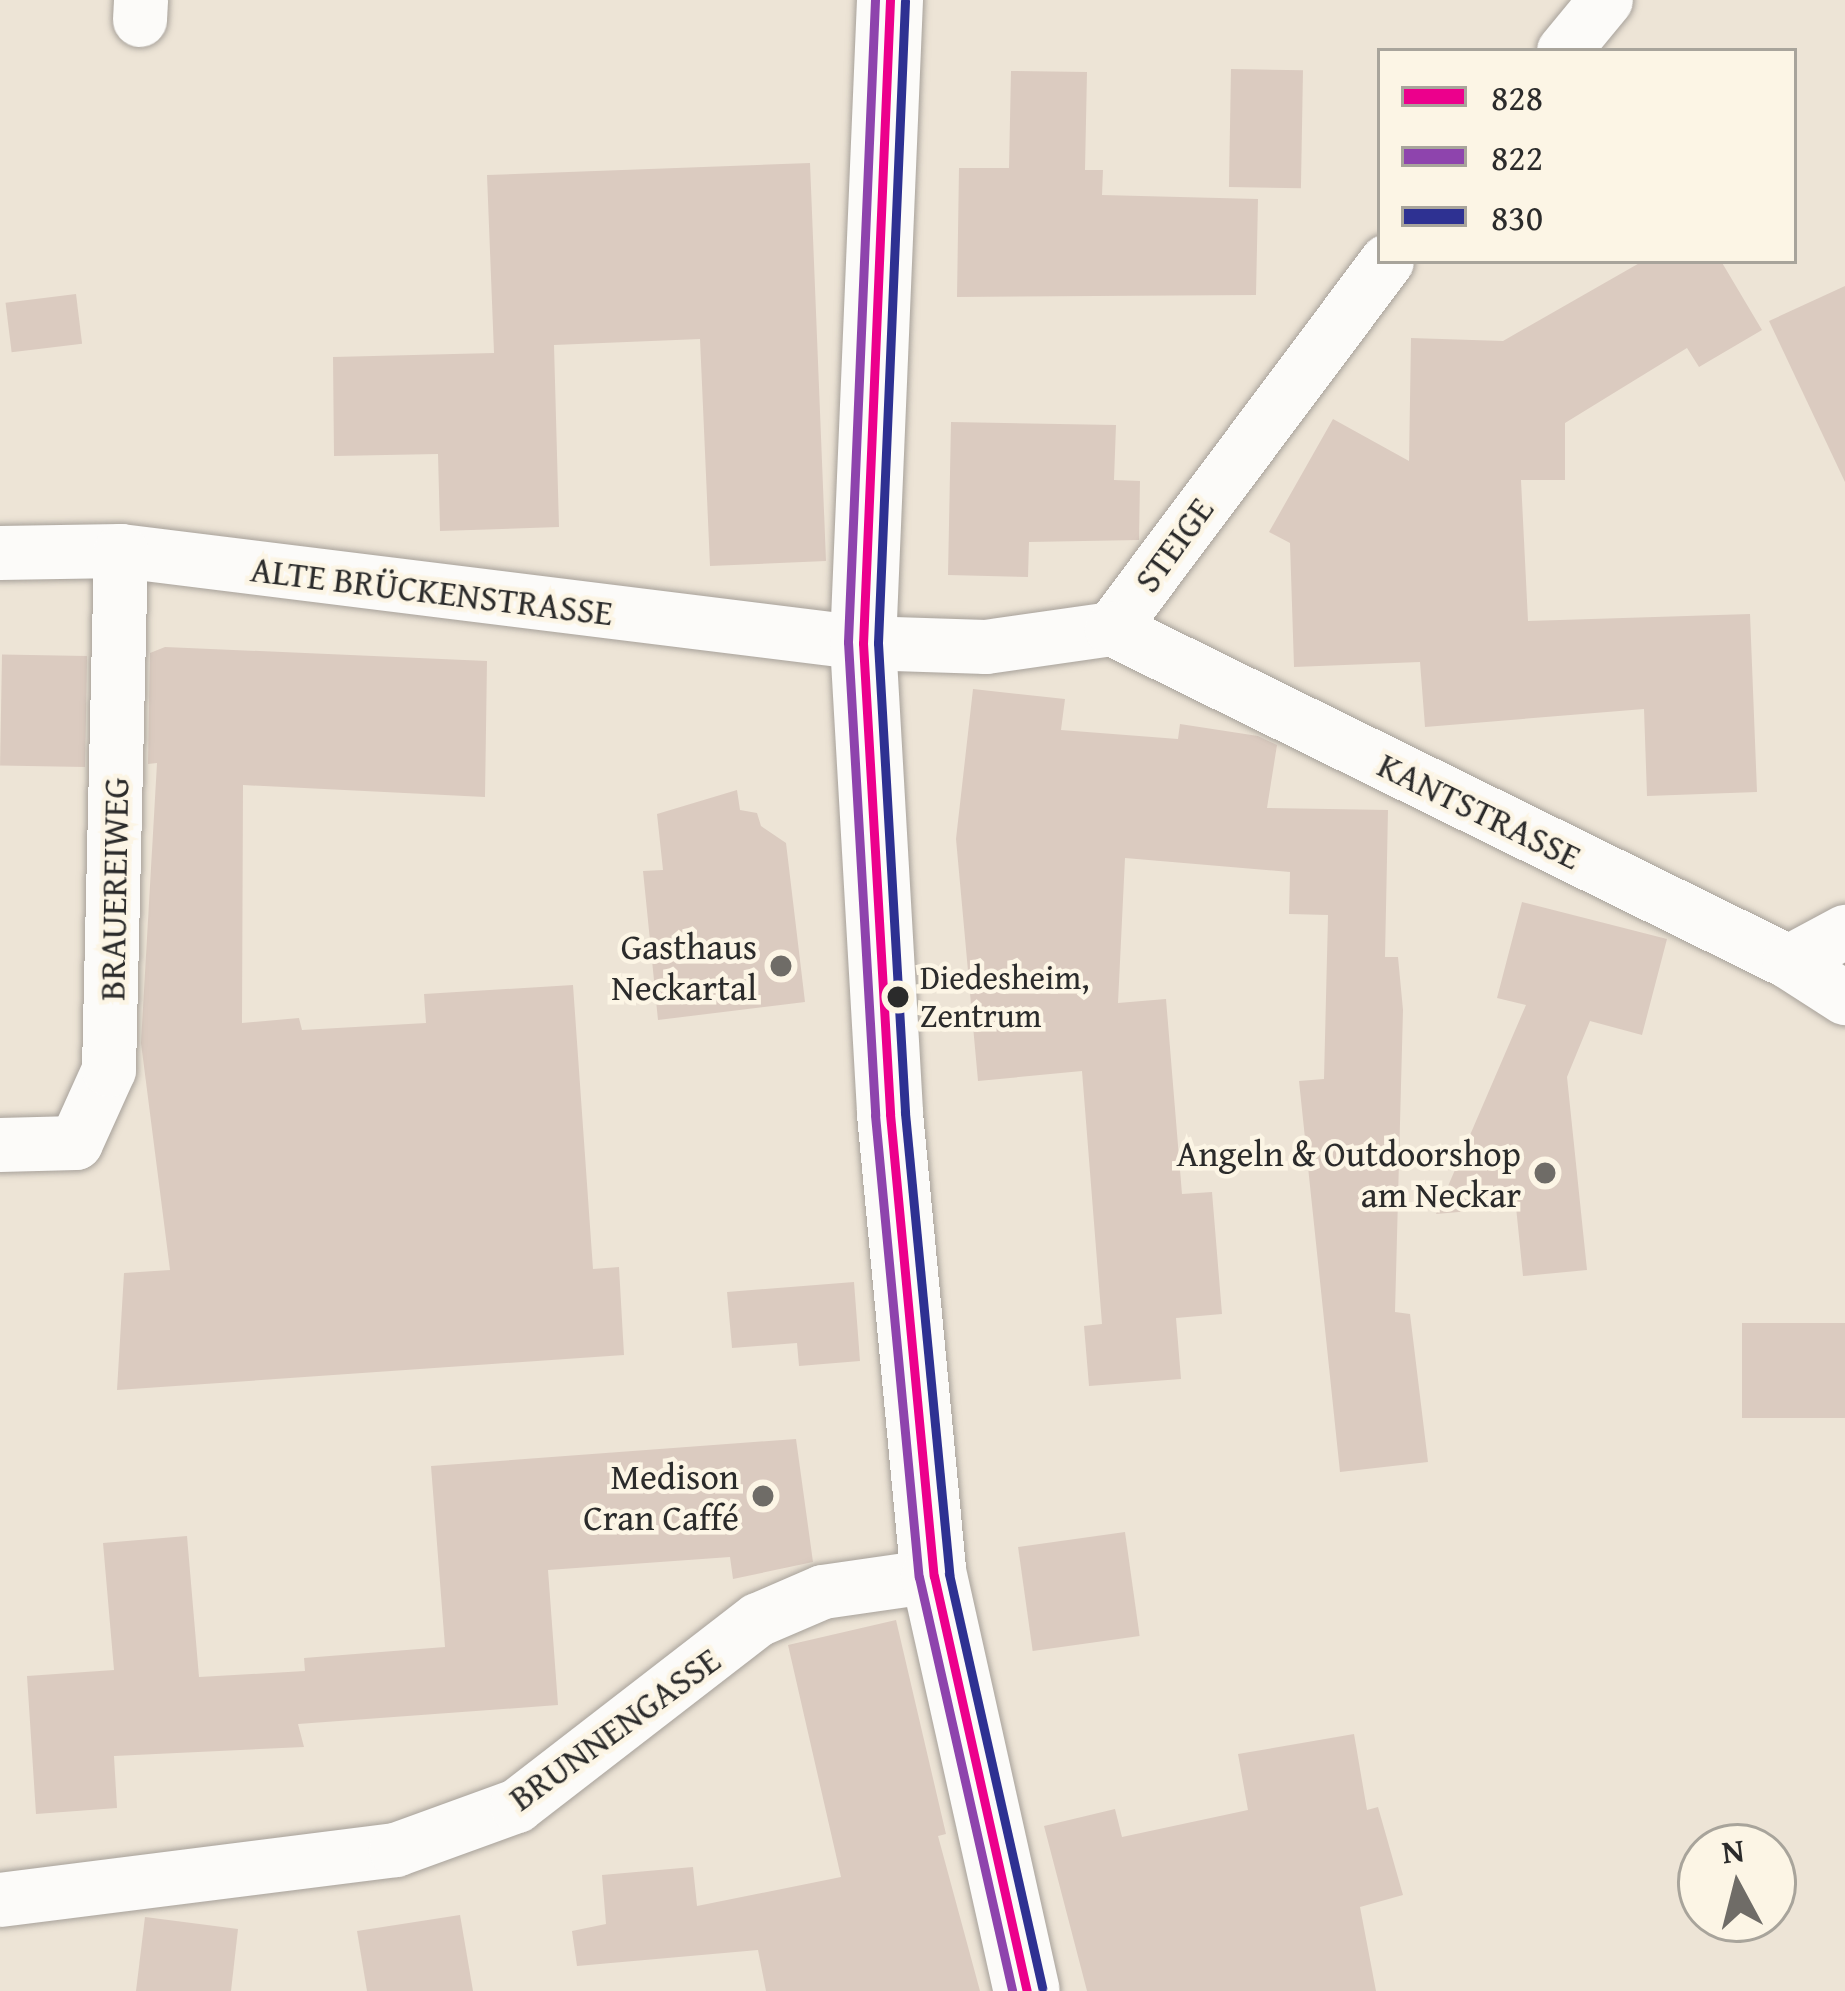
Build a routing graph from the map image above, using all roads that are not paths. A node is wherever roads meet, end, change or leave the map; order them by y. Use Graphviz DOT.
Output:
graph roads {
  1 [pos="890,0"];
  2 [pos="1606,0"];
  3 [pos="1566,48"];
  4 [pos="1385,264"];
  5 [pos="121,551"];
  6 [pos="0,553"];
  7 [pos="1112,629"];
  8 [pos="863,644"];
  9 [pos="1845,932"];
  10 [pos="1790,962"];
  11 [pos="1845,998"];
  12 [pos="0,1145"];
  13 [pos="934,1576"];
  14 [pos="0,1900"];
  15 [pos="1027,1991"];
  1 -- 8 [label="street"];
  2 -- 3 [label="street"];
  4 -- 7 [label="street, STEIGE"];
  5 -- 6 [label="street, ALTE BRÜCKENSTRASSE"];
  5 -- 8 [label="street, ALTE BRÜCKENSTRASSE"];
  5 -- 12 [label="street, BRAUEREIWEG"];
  7 -- 8 [label="street, STEIGE"];
  7 -- 10 [label="street, KANTSTRASSE"];
  8 -- 13 [label="street"];
  9 -- 10 [label="street"];
  10 -- 11 [label="street, KANTSTRASSE"];
  13 -- 14 [label="street, BRUNNENGASSE"];
  13 -- 15 [label="street"];
}
